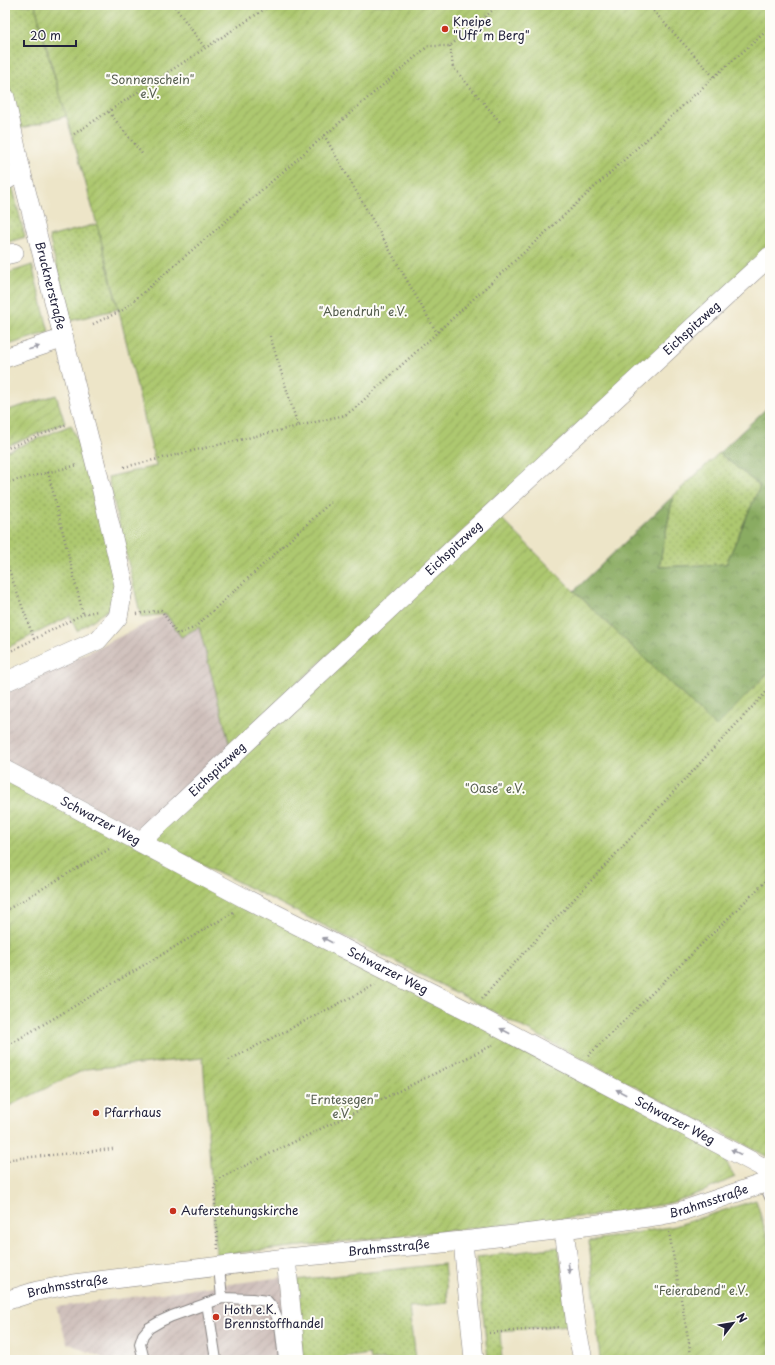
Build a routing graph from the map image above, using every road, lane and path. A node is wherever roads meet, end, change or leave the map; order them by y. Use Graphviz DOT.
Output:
graph roads {
  1 [pos="271,5"];
  2 [pos="499,5"];
  3 [pos="648,5"];
  4 [pos="175,7"];
  5 [pos="770,28"];
  6 [pos="450,46"];
  7 [pos="206,48"];
  8 [pos="714,78"];
  9 [pos="5,97"];
  10 [pos="108,112"];
  11 [pos="501,123"];
  12 [pos="74,134"];
  13 [pos="324,135"];
  14 [pos="143,154"];
  15 [pos="21,172"];
  16 [pos="5,180"];
  17 [pos="770,256"];
  18 [pos="93,324"];
  19 [pos="437,333"];
  20 [pos="270,336"];
  21 [pos="64,338"];
  22 [pos="5,358"];
  23 [pos="72,422"];
  24 [pos="298,426"];
  25 [pos="5,449"];
  26 [pos="78,465"];
  27 [pos="124,467"];
  28 [pos="48,472"];
  29 [pos="5,483"];
  30 [pos="331,502"];
  31 [pos="5,559"];
  32 [pos="83,614"];
  33 [pos="110,614"];
  34 [pos="34,639"];
  35 [pos="5,654"];
  36 [pos="5,682"];
  37 [pos="770,688"];
  38 [pos="5,770"];
  39 [pos="132,837"];
  40 [pos="770,877"];
  41 [pos="236,910"];
  42 [pos="5,912"];
  43 [pos="374,985"];
  44 [pos="478,1003"];
  45 [pos="493,1045"];
  46 [pos="5,1047"];
  47 [pos="229,1060"];
  48 [pos="585,1060"];
  49 [pos="113,1149"];
  50 [pos="5,1162"];
  51 [pos="769,1183"];
  52 [pos="662,1215"];
  53 [pos="564,1229"];
  54 [pos="463,1241"];
  55 [pos="286,1258"];
  56 [pos="219,1267"];
  57 [pos="222,1298"];
  58 [pos="5,1302"];
  59 [pos="208,1303"];
  60 [pos="576,1326"];
  61 [pos="472,1334"];
  62 [pos="144,1360"];
  63 [pos="216,1360"];
  64 [pos="284,1360"];
  65 [pos="296,1360"];
  66 [pos="474,1360"];
  67 [pos="583,1360"];
  68 [pos="692,1360"];
  1 -- 7 [label="path"];
  2 -- 6 [label="path"];
  3 -- 8 [label="path"];
  4 -- 7 [label="path"];
  5 -- 8 [label="path"];
  6 -- 11 [label="path"];
  6 -- 13 [label="path"];
  7 -- 10 [label="path"];
  8 -- 19 [label="path"];
  9 -- 15 [label="street, Brucknerstraße"];
  10 -- 12 [label="path"];
  10 -- 14 [label="path"];
  13 -- 18 [label="path"];
  13 -- 19 [label="path"];
  15 -- 16 [label="street"];
  15 -- 21 [label="street, Brucknerstraße"];
  17 -- 39 [label="street, Eichspitzweg"];
  19 -- 24 [label="path"];
  20 -- 24 [label="path"];
  22 -- 21 [label="street, one-way"];
  21 -- 33 [label="street, Brucknerstraße"];
  23 -- 25 [label="path"];
  24 -- 27 [label="path"];
  26 -- 28 [label="path"];
  28 -- 29 [label="path"];
  28 -- 32 [label="path"];
  30 -- 33 [label="path"];
  31 -- 34 [label="path"];
  32 -- 33 [label="path"];
  32 -- 34 [label="path"];
  33 -- 36 [label="street"];
  34 -- 35 [label="path"];
  37 -- 44 [label="path"];
  38 -- 39 [label="street, Schwarzer Weg"];
  39 -- 42 [label="path"];
  51 -- 39 [label="street, Schwarzer Weg, one-way"];
  40 -- 48 [label="path"];
  41 -- 46 [label="path"];
  43 -- 47 [label="path"];
  45 -- 56 [label="path"];
  49 -- 50 [label="path"];
  51 -- 52 [label="street, Brahmsstraße"];
  52 -- 53 [label="street, Brahmsstraße"];
  52 -- 68 [label="path"];
  53 -- 54 [label="street, Brahmsstraße"];
  53 -- 60 [label="street, one-way"];
  54 -- 55 [label="street, Brahmsstraße"];
  54 -- 61 [label="street"];
  55 -- 56 [label="street, Brahmsstraße"];
  55 -- 65 [label="street"];
  56 -- 57 [label="lane"];
  56 -- 58 [label="street, Brahmsstraße"];
  57 -- 59 [label="lane"];
  57 -- 64 [label="lane"];
  59 -- 62 [label="lane"];
  59 -- 63 [label="lane"];
  60 -- 61 [label="path"];
  60 -- 67 [label="street"];
  61 -- 66 [label="street"];
}
